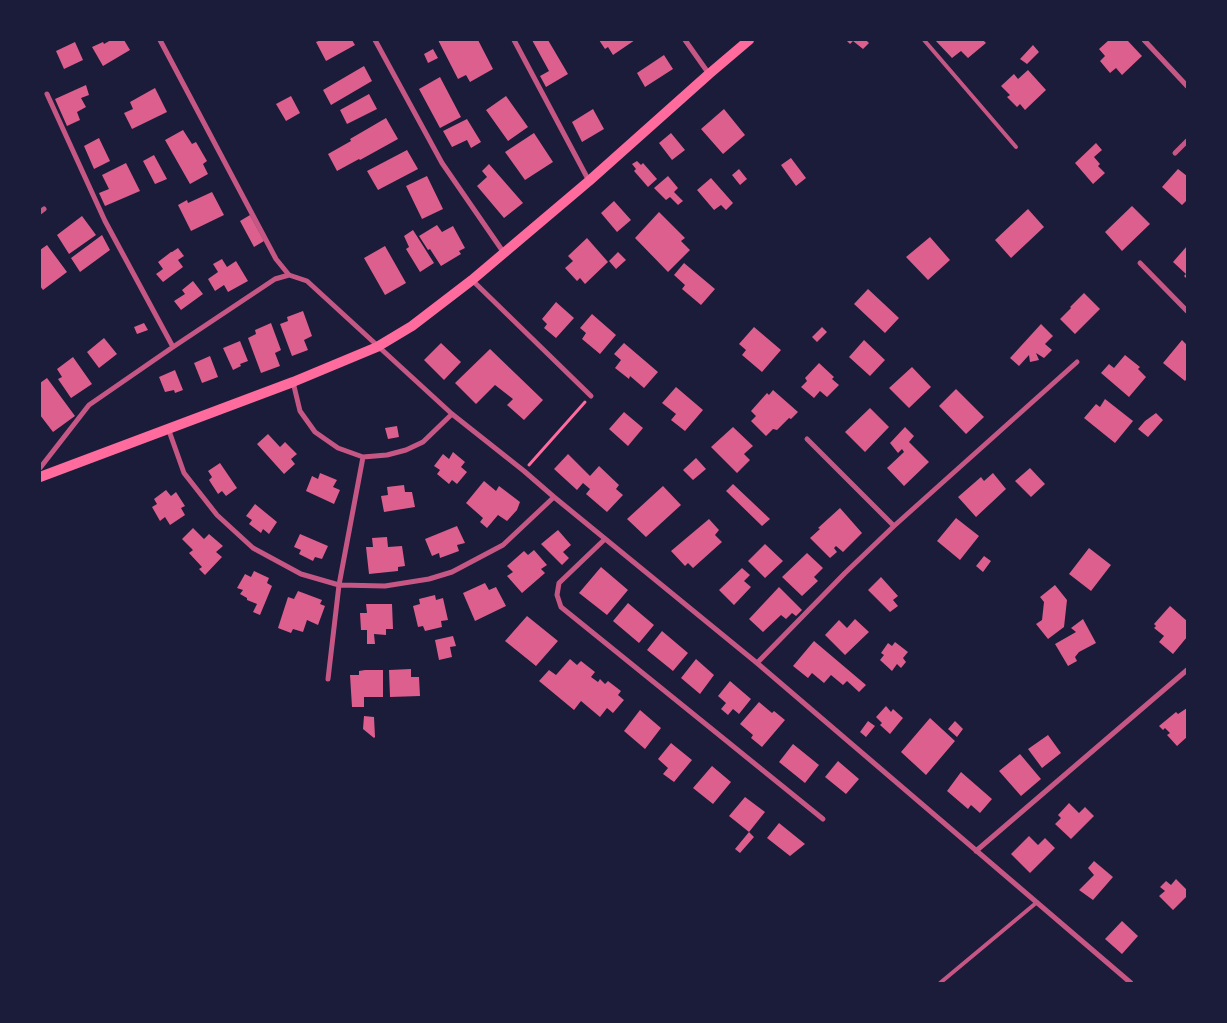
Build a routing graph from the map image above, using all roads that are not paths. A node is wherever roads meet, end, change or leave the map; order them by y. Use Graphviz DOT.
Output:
graph roads {
  1 [pos="160,40"];
  2 [pos="375,40"];
  3 [pos="514,40"];
  4 [pos="685,40"];
  5 [pos="749,40"];
  6 [pos="924,40"];
  7 [pos="1144,40"];
  8 [pos="709,74"];
  9 [pos="1187,86"];
  10 [pos="47,94"];
  11 [pos="1187,141"];
  12 [pos="1016,148"];
  13 [pos="1174,153"];
  14 [pos="589,181"];
  15 [pos="504,253"];
  16 [pos="1140,263"];
  17 [pos="289,275"];
  18 [pos="472,280"];
  19 [pos="1187,311"];
  20 [pos="377,346"];
  21 [pos="173,347"];
  22 [pos="1077,362"];
  23 [pos="293,382"];
  24 [pos="591,396"];
  25 [pos="452,414"];
  26 [pos="168,428"];
  27 [pos="806,439"];
  28 [pos="363,457"];
  29 [pos="40,468"];
  30 [pos="40,477"];
  31 [pos="554,497"];
  32 [pos="894,526"];
  33 [pos="605,538"];
  34 [pos="339,585"];
  35 [pos="757,663"];
  36 [pos="1187,670"];
  37 [pos="328,679"];
  38 [pos="824,819"];
  39 [pos="976,851"];
  40 [pos="1036,903"];
  41 [pos="940,983"];
  42 [pos="1130,983"];
  1 -- 17 [label="street"];
  2 -- 15 [label="street"];
  3 -- 14 [label="street"];
  4 -- 8 [label="street"];
  5 -- 8 [label="main road"];
  6 -- 12 [label="lane"];
  7 -- 9 [label="street"];
  8 -- 14 [label="main road"];
  10 -- 21 [label="street"];
  11 -- 13 [label="street"];
  14 -- 15 [label="main road"];
  15 -- 18 [label="main road"];
  16 -- 19 [label="street"];
  17 -- 20 [label="street"];
  17 -- 21 [label="street"];
  18 -- 20 [label="main road"];
  18 -- 24 [label="street"];
  20 -- 23 [label="main road"];
  20 -- 25 [label="street"];
  21 -- 29 [label="street"];
  22 -- 32 [label="street"];
  23 -- 26 [label="main road"];
  23 -- 28 [label="street"];
  25 -- 28 [label="street"];
  25 -- 31 [label="street"];
  26 -- 30 [label="main road"];
  26 -- 34 [label="street"];
  27 -- 32 [label="street"];
  28 -- 34 [label="street"];
  31 -- 33 [label="street"];
  31 -- 34 [label="street"];
  32 -- 35 [label="street"];
  33 -- 35 [label="street"];
  33 -- 38 [label="street"];
  34 -- 37 [label="street"];
  35 -- 39 [label="street"];
  36 -- 39 [label="street"];
  39 -- 40 [label="street"];
  40 -- 41 [label="lane"];
  40 -- 42 [label="street"];
}
